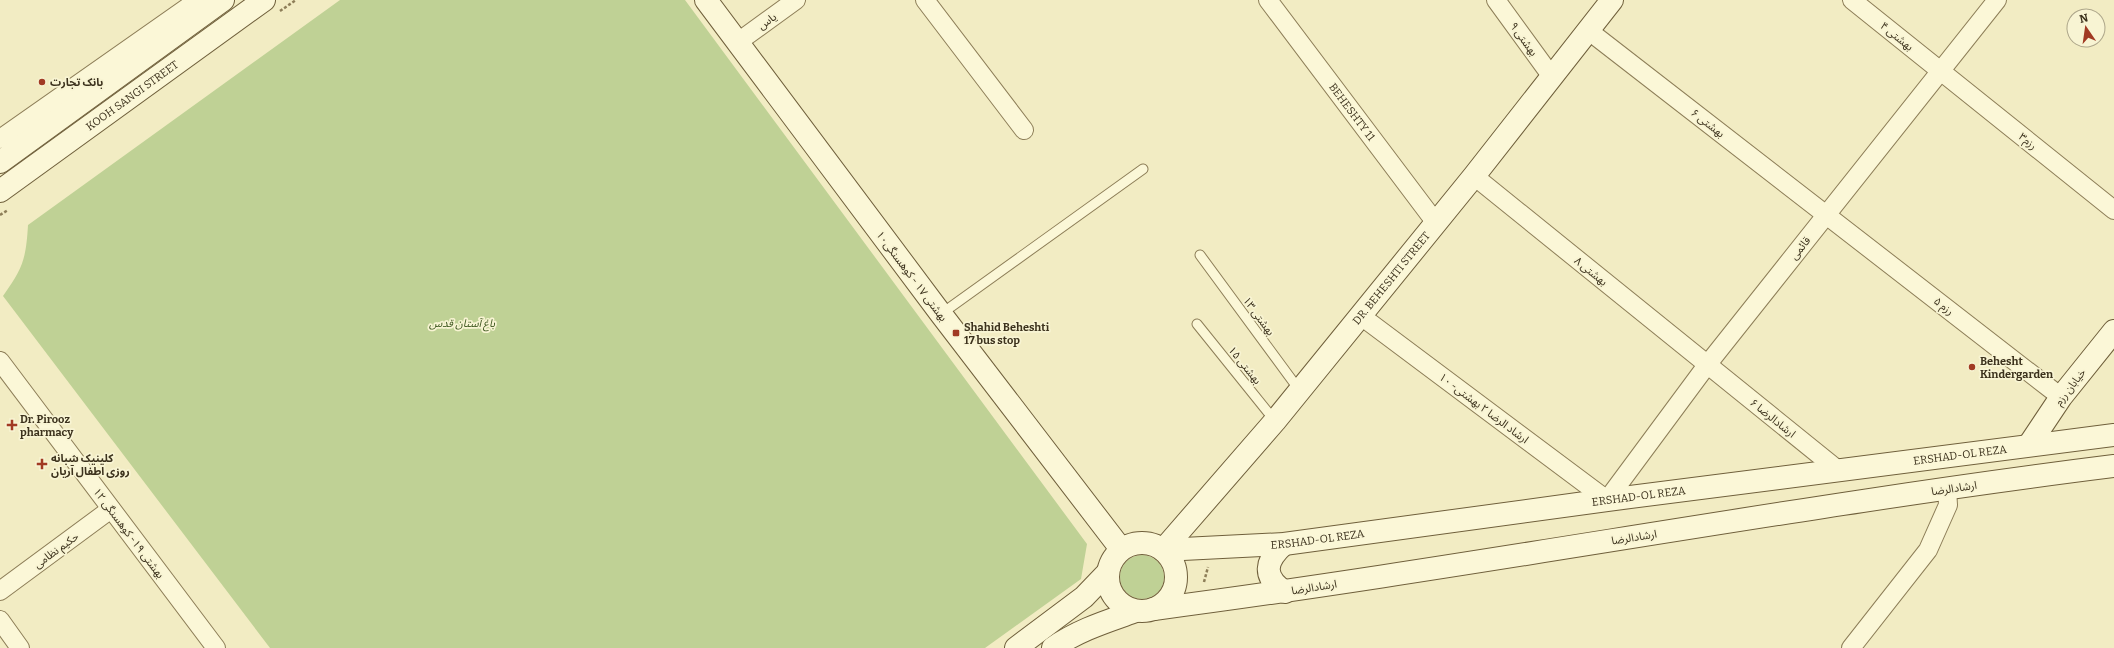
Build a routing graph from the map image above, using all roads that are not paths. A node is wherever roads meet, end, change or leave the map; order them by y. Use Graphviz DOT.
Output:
graph roads {
  1 [pos="264,0"];
  2 [pos="706,0"];
  3 [pos="796,0"];
  4 [pos="925,0"];
  5 [pos="1268,0"];
  6 [pos="1496,0"];
  7 [pos="1612,0"];
  8 [pos="1852,0"];
  9 [pos="1997,0"];
  10 [pos="202,3"];
  11 [pos="1589,31"];
  12 [pos="738,42"];
  13 [pos="1941,71"];
  14 [pos="1552,78"];
  15 [pos="1024,130"];
  16 [pos="0,139"];
  17 [pos="0,162"];
  18 [pos="1143,169"];
  19 [pos="1474,176"];
  20 [pos="0,191"];
  21 [pos="2114,210"];
  22 [pos="1826,215"];
  23 [pos="1436,223"];
  24 [pos="1200,255"];
  25 [pos="941,314"];
  26 [pos="1361,316"];
  27 [pos="1197,324"];
  28 [pos="2114,331"];
  29 [pos="0,361"];
  30 [pos="1707,365"];
  31 [pos="1300,391"];
  32 [pos="2061,397"];
  33 [pos="1275,422"];
  34 [pos="2114,435"];
  35 [pos="2030,445"];
  36 [pos="2114,466"];
  37 [pos="1838,470"];
  38 [pos="1947,489"];
  39 [pos="1607,500"];
  40 [pos="111,509"];
  41 [pos="1284,544"];
  42 [pos="1121,549"];
  43 [pos="1163,550"];
  44 [pos="1108,572"];
  45 [pos="0,591"];
  46 [pos="1285,592"];
  47 [pos="1145,610"];
  48 [pos="0,620"];
  49 [pos="20,648"];
  50 [pos="216,648"];
  51 [pos="1016,648"];
  52 [pos="1054,648"];
  53 [pos="1851,648"];
  1 -- 20 [label="street, KOOH SANGI STREET"];
  2 -- 12 [label="street, بهشتی ۱۷ - کوهسنگی۱۰"];
  3 -- 12 [label="street, یاس"];
  4 -- 15 [label="street"];
  5 -- 23 [label="street, BEHESHTY 11"];
  6 -- 14 [label="street, بهشتی ۹"];
  7 -- 11 [label="street, DR. BEHESHTI STREET"];
  8 -- 13 [label="street, بهشتی ۴"];
  9 -- 13 [label="street, قائمی"];
  10 -- 16 [label="street"];
  10 -- 17 [label="street"];
  11 -- 14 [label="street, DR. BEHESHTI STREET"];
  11 -- 22 [label="street, بهشتی ۶"];
  12 -- 25 [label="street, بهشتی ۱۷ - کوهسنگی۱۰"];
  13 -- 21 [label="street, رزم۳"];
  13 -- 22 [label="street, قائمی"];
  14 -- 19 [label="street, DR. BEHESHTI STREET"];
  18 -- 25 [label="lane"];
  19 -- 23 [label="street, DR. BEHESHTI STREET"];
  19 -- 30 [label="street, بهشتی ۸"];
  22 -- 30 [label="street, قائمی"];
  22 -- 32 [label="street, رزم ۵"];
  23 -- 26 [label="street, DR. BEHESHTI STREET"];
  24 -- 31 [label="lane, بهشتی ۱۳"];
  25 -- 42 [label="street, بهشتی ۱۷ - کوهسنگی۱۰"];
  26 -- 31 [label="street, DR. BEHESHTI STREET"];
  26 -- 39 [label="street, ارشاد الرضا ۲ بهشتی- ۱۰"];
  27 -- 33 [label="lane, بهشتی ۱۵"];
  28 -- 32 [label="street, خیابان رزم"];
  29 -- 40 [label="street, بهشتی ۱۹- کوهسنگی ۱۲"];
  30 -- 37 [label="street, ارشادالرضا ۶"];
  30 -- 39 [label="street, قائمی"];
  31 -- 33 [label="street, DR. BEHESHTI STREET"];
  32 -- 35 [label="street, خیابان رزم"];
  33 -- 43 [label="street, DR. BEHESHTI STREET"];
  34 -- 35 [label="street, ERSHAD-OL REZA"];
  35 -- 37 [label="street, ERSHAD-OL REZA"];
  36 -- 38 [label="street, ارشادالرضا"];
  37 -- 39 [label="street, ERSHAD-OL REZA"];
  38 -- 46 [label="street, ارشادالرضا"];
  38 -- 53 [label="street"];
  39 -- 41 [label="street, ERSHAD-OL REZA"];
  40 -- 45 [label="street, حکیم نظامی"];
  40 -- 50 [label="street, بهشتی ۱۹- کوهسنگی ۱۲"];
  41 -- 43 [label="street, ERSHAD-OL REZA"];
  41 -- 46 [label="street"];
  42 -- 43 [label="street"];
  42 -- 44 [label="street"];
  43 -- 47 [label="street"];
  44 -- 47 [label="street"];
  44 -- 51 [label="street"];
  46 -- 47 [label="street, ارشادالرضا"];
  47 -- 52 [label="street"];
  48 -- 49 [label="street"];
}
